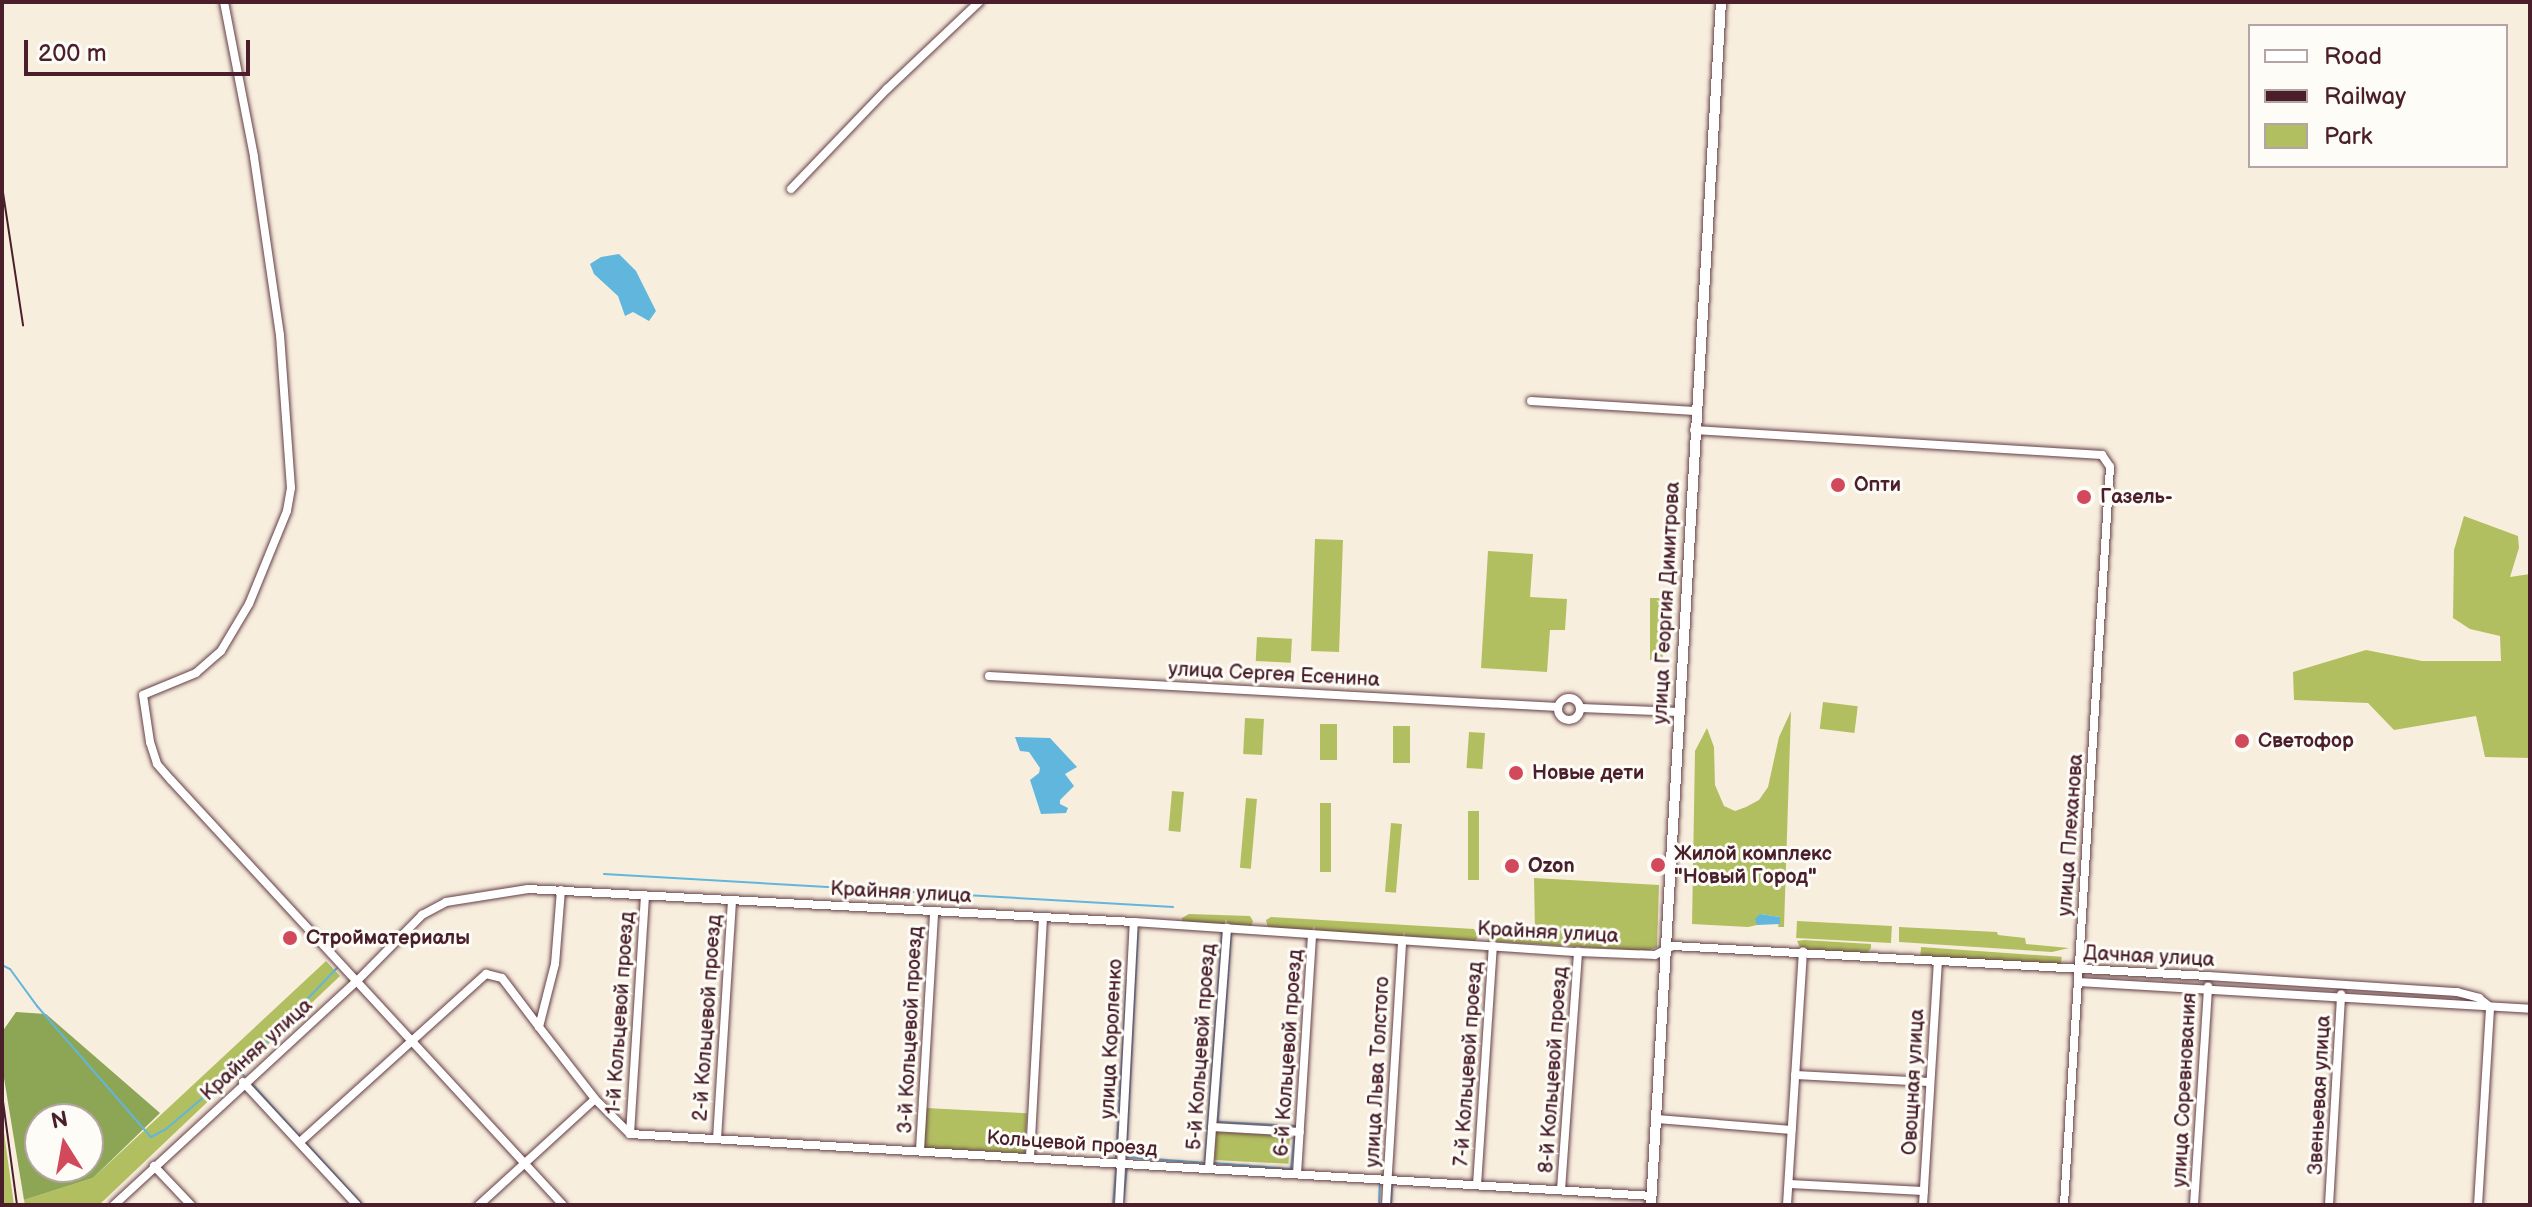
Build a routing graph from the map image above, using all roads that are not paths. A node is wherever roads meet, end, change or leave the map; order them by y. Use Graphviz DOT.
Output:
graph roads {
  1 [pos="224,2"];
  2 [pos="979,2"];
  3 [pos="1721,2"];
  4 [pos="791,189"];
  5 [pos="1531,401"];
  6 [pos="1695,411"];
  7 [pos="1694,430"];
  8 [pos="989,676"];
  9 [pos="1558,707"];
  10 [pos="1581,708"];
  11 [pos="1680,712"];
  12 [pos="561,890"];
  13 [pos="645,895"];
  14 [pos="732,900"];
  15 [pos="934,911"];
  16 [pos="1043,917"];
  17 [pos="1134,922"];
  18 [pos="1227,928"];
  19 [pos="1312,934"];
  20 [pos="1402,940"];
  21 [pos="1493,946"];
  22 [pos="1664,951"];
  23 [pos="1578,952"];
  24 [pos="1803,952"];
  25 [pos="1938,961"];
  26 [pos="2079,969"];
  27 [pos="2208,976"];
  28 [pos="357,981"];
  29 [pos="2078,982"];
  30 [pos="2342,986"];
  31 [pos="2207,989"];
  32 [pos="2341,998"];
  33 [pos="2490,1007"];
  34 [pos="2530,1009"];
  35 [pos="539,1027"];
  36 [pos="411,1041"];
  37 [pos="1795,1075"];
  38 [pos="243,1082"];
  39 [pos="1930,1082"];
  40 [pos="595,1099"];
  41 [pos="1657,1119"];
  42 [pos="1212,1127"];
  43 [pos="1792,1130"];
  44 [pos="1300,1132"];
  45 [pos="630,1134"];
  46 [pos="717,1139"];
  47 [pos="300,1142"];
  48 [pos="920,1150"];
  49 [pos="1030,1157"];
  50 [pos="525,1163"];
  51 [pos="1121,1163"];
  52 [pos="154,1166"];
  53 [pos="1209,1168"];
  54 [pos="1297,1174"];
  55 [pos="1388,1179"];
  56 [pos="1789,1184"];
  57 [pos="1477,1185"];
  58 [pos="1561,1190"];
  59 [pos="1924,1191"];
  60 [pos="1651,1200"];
  61 [pos="114,1205"];
  62 [pos="191,1205"];
  63 [pos="357,1205"];
  64 [pos="479,1205"];
  65 [pos="563,1205"];
  66 [pos="1119,1205"];
  67 [pos="1386,1205"];
  68 [pos="1787,1205"];
  69 [pos="1923,1205"];
  70 [pos="2064,1205"];
  71 [pos="2194,1205"];
  72 [pos="2329,1205"];
  73 [pos="2478,1205"];
  1 -- 28 [label="street"];
  2 -- 4 [label="street"];
  3 -- 6 [label="street, улица Георгия Димитрова"];
  5 -- 6 [label="street"];
  6 -- 7 [label="street, улица Георгия Димитрова"];
  7 -- 11 [label="street, улица Георгия Димитрова"];
  7 -- 26 [label="street, улица Плеханова"];
  8 -- 9 [label="street, улица Сергея Есенина"];
  9 -- 10 [label="street, улица Сергея Есенина"];
  9 -- 10 [label="street, улица Сергея Есенина"];
  10 -- 11 [label="street, улица Сергея Есенина"];
  11 -- 22 [label="street, улица Георгия Димитрова"];
  12 -- 13 [label="street, Крайняя улица"];
  12 -- 28 [label="street, Крайняя улица"];
  12 -- 35 [label="street"];
  13 -- 14 [label="street, Крайняя улица"];
  13 -- 45 [label="street, 1-й Кольцевой проезд"];
  14 -- 15 [label="street, Крайняя улица"];
  14 -- 46 [label="street, 2-й Кольцевой проезд"];
  15 -- 16 [label="street, Крайняя улица"];
  15 -- 48 [label="street, 3-й Кольцевой проезд"];
  16 -- 17 [label="street, Крайняя улица"];
  16 -- 49 [label="street"];
  17 -- 18 [label="street, Крайняя улица"];
  17 -- 51 [label="street, улица Короленко"];
  18 -- 19 [label="street, Крайняя улица"];
  18 -- 42 [label="street, 5-й Кольцевой проезд"];
  19 -- 20 [label="street, Крайняя улица"];
  19 -- 44 [label="street, 6-й Кольцевой проезд"];
  20 -- 21 [label="street, Крайняя улица"];
  20 -- 55 [label="street, улица Льва Толстого"];
  21 -- 23 [label="street, Крайняя улица"];
  21 -- 57 [label="street, 7-й Кольцевой проезд"];
  22 -- 23 [label="street, Крайняя улица"];
  22 -- 24 [label="street, Крайняя улица"];
  22 -- 41 [label="street, улица Георгия Димитрова"];
  23 -- 58 [label="street, 8-й Кольцевой проезд"];
  24 -- 25 [label="street, Дачная улица"];
  24 -- 37 [label="street"];
  25 -- 26 [label="street, Дачная улица"];
  25 -- 39 [label="street, Овощная улица"];
  26 -- 27 [label="street, Дачная улица"];
  26 -- 29 [label="street, улица Плеханова"];
  27 -- 30 [label="street, Дачная улица"];
  27 -- 31 [label="street, улица Соревнования"];
  28 -- 36 [label="street"];
  28 -- 38 [label="street, Крайняя улица"];
  29 -- 31 [label="street, Дачная улица"];
  29 -- 70 [label="street, улица Плеханова"];
  30 -- 32 [label="street, Звеньевая улица"];
  30 -- 33 [label="street, Дачная улица"];
  31 -- 32 [label="street, Дачная улица"];
  31 -- 71 [label="street, улица Соревнования"];
  32 -- 33 [label="street, Дачная улица"];
  32 -- 72 [label="street, Звеньевая улица"];
  33 -- 34 [label="street, Дачная улица"];
  33 -- 73 [label="street"];
  35 -- 36 [label="street"];
  35 -- 40 [label="street"];
  36 -- 47 [label="street"];
  36 -- 50 [label="street"];
  37 -- 39 [label="street"];
  37 -- 43 [label="street"];
  38 -- 47 [label="street"];
  38 -- 52 [label="street, Крайняя улица"];
  39 -- 59 [label="street, Овощная улица"];
  40 -- 45 [label="street"];
  40 -- 50 [label="street"];
  41 -- 43 [label="street"];
  41 -- 60 [label="street, улица Георгия Димитрова"];
  42 -- 44 [label="street"];
  42 -- 53 [label="street, 5-й Кольцевой проезд"];
  43 -- 56 [label="street"];
  44 -- 54 [label="street, 6-й Кольцевой проезд"];
  45 -- 46 [label="street, Кольцевой проезд"];
  46 -- 48 [label="street, Кольцевой проезд"];
  47 -- 63 [label="street"];
  48 -- 49 [label="street, Кольцевой проезд"];
  49 -- 51 [label="street, Кольцевой проезд"];
  50 -- 64 [label="street"];
  50 -- 65 [label="street"];
  51 -- 53 [label="street, Кольцевой проезд"];
  51 -- 66 [label="street, улица Короленко"];
  52 -- 61 [label="street, Крайняя улица"];
  52 -- 62 [label="street"];
  53 -- 54 [label="street, Кольцевой проезд"];
  54 -- 55 [label="street, Кольцевой проезд"];
  55 -- 57 [label="street, Кольцевой проезд"];
  55 -- 67 [label="street, улица Льва Толстого"];
  56 -- 59 [label="street"];
  56 -- 68 [label="street"];
  57 -- 58 [label="street, Кольцевой проезд"];
  58 -- 60 [label="street, Кольцевой проезд"];
  59 -- 69 [label="street, Овощная улица"];
}
